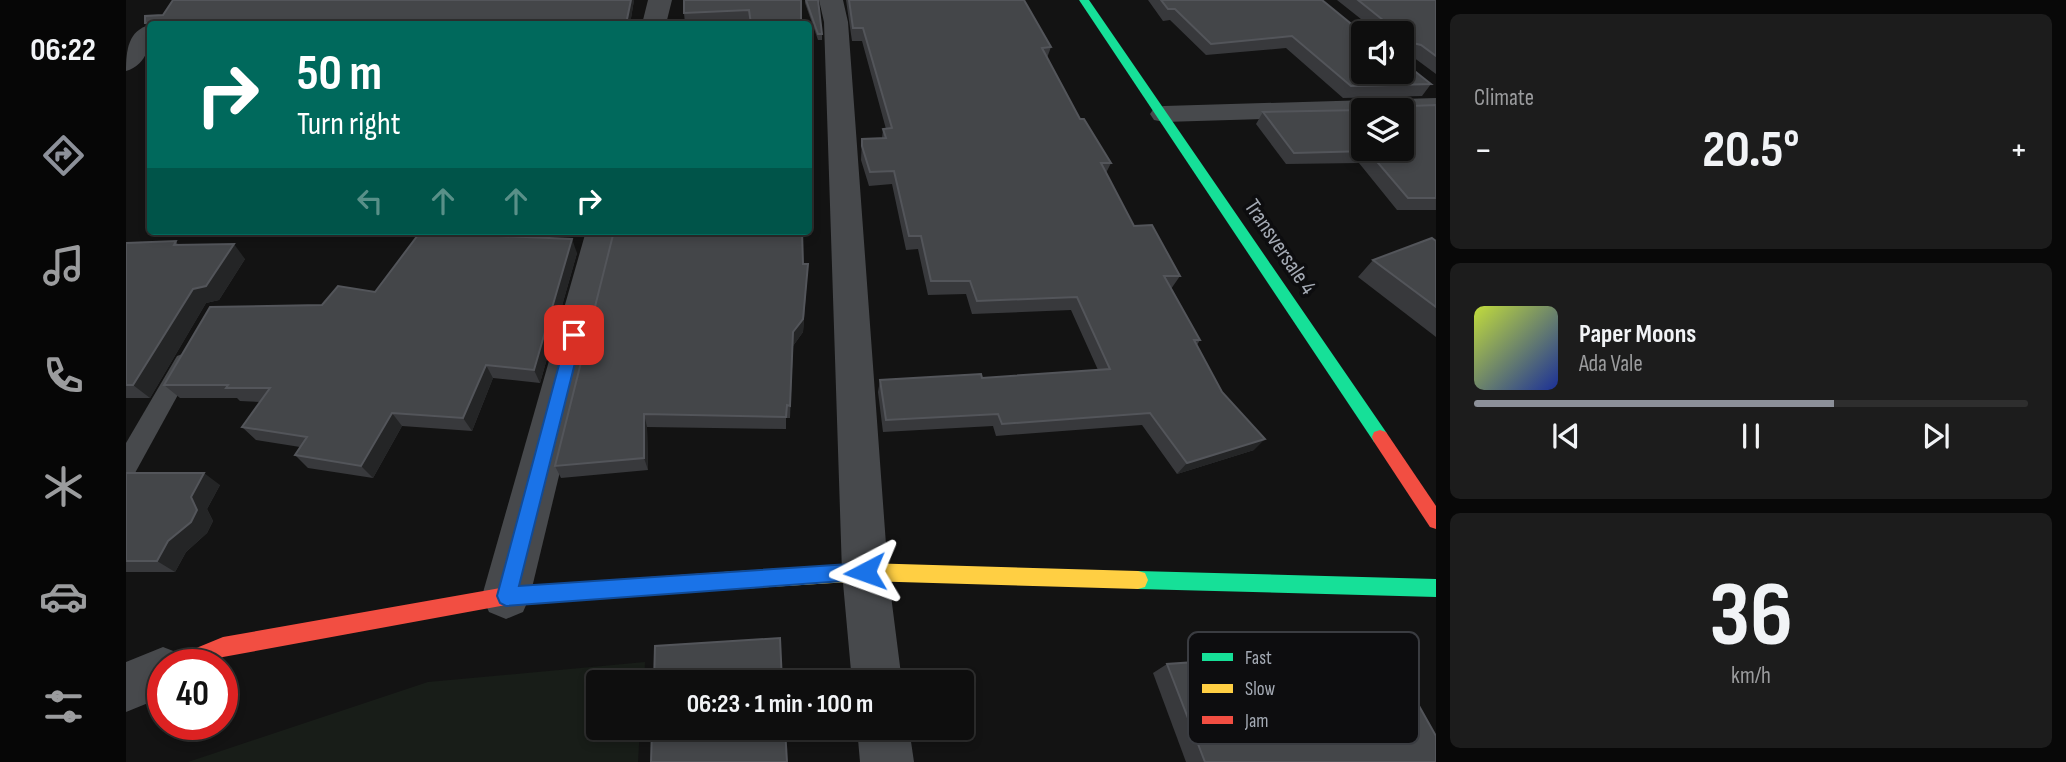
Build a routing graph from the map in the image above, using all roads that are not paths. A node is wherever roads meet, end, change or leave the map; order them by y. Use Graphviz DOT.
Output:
graph roads {
  1 [pos="660,0"];
  2 [pos="831,0"];
  3 [pos="1084,0"];
  4 [pos="655,21"];
  5 [pos="147,37"];
  6 [pos="126,63"];
  7 [pos="1433,94"];
  8 [pos="1164,114"];
  9 [pos="600,235"];
  10 [pos="194,346"];
  11 [pos="126,465"];
  12 [pos="1436,522"];
  13 [pos="865,572"];
  14 [pos="1436,588"];
  15 [pos="506,596"];
  16 [pos="216,649"];
  17 [pos="876,670"];
  18 [pos="147,678"];
  19 [pos="126,687"];
  20 [pos="884,740"];
  21 [pos="887,762"];
  1 -- 4 [label="street"];
  2 -- 13 [label="street"];
  3 -- 8 [label="street, Transversale 4"];
  5 -- 6 [label="street"];
  7 -- 8 [label="street"];
  8 -- 12 [label="street, Transversale 4"];
  9 -- 15 [label="street"];
  10 -- 11 [label="lane"];
  13 -- 14 [label="street"];
  13 -- 15 [label="street"];
  13 -- 17 [label="street"];
  15 -- 16 [label="street"];
  18 -- 19 [label="street"];
  20 -- 21 [label="street"];
}
